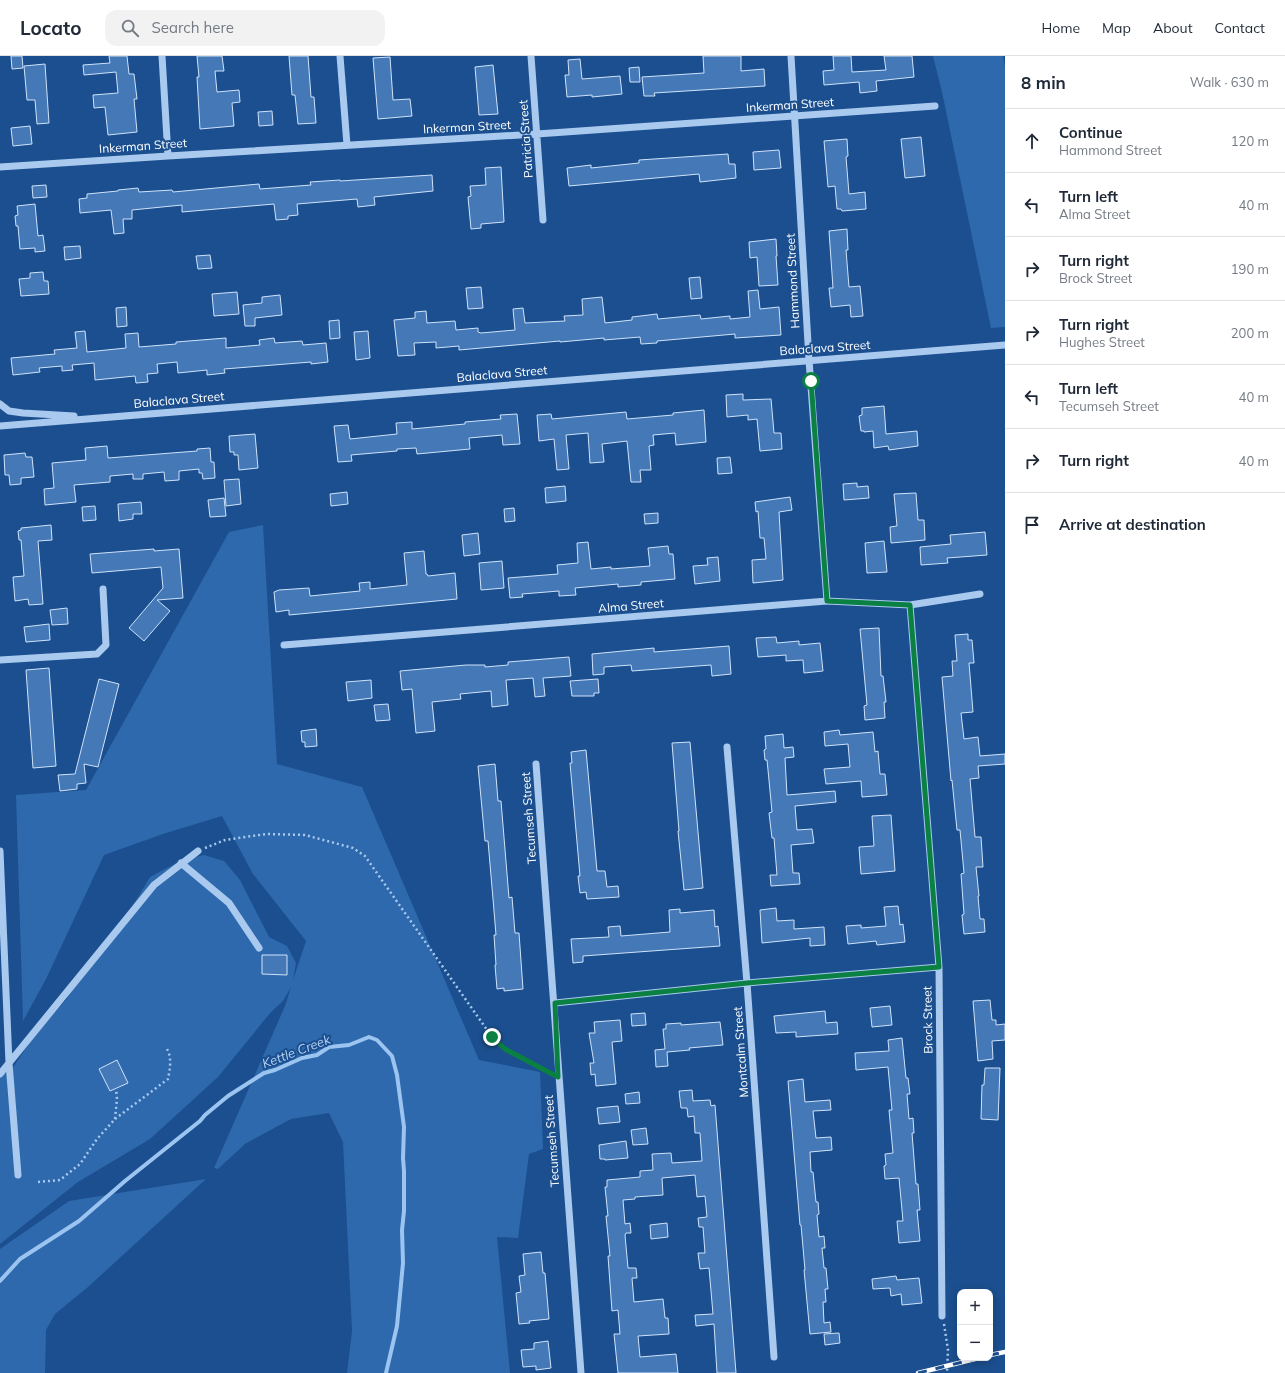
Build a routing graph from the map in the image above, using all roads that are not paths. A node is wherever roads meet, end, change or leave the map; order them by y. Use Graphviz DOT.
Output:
graph roads {
  1 [pos="162,56"];
  2 [pos="340,56"];
  3 [pos="531,56"];
  4 [pos="791,56"];
  5 [pos="935,106"];
  6 [pos="795,115"];
  7 [pos="537,134"];
  8 [pos="347,145"];
  9 [pos="168,156"];
  10 [pos="0,167"];
  11 [pos="543,220"];
  12 [pos="1002,345"];
  13 [pos="809,360"];
  14 [pos="0,404"];
  15 [pos="98,418"];
  16 [pos="0,426"];
  17 [pos="103,589"];
  18 [pos="980,594"];
  19 [pos="827,601"];
  20 [pos="910,605"];
  21 [pos="284,645"];
  22 [pos="0,660"];
  23 [pos="727,747"];
  24 [pos="536,764"];
  25 [pos="198,850"];
  26 [pos="0,851"];
  27 [pos="182,863"];
  28 [pos="259,948"];
  29 [pos="939,967"];
  30 [pos="747,983"];
  31 [pos="555,1003"];
  32 [pos="10,1063"];
  33 [pos="0,1074"];
  34 [pos="18,1175"];
  35 [pos="942,1316"];
  36 [pos="774,1357"];
  37 [pos="581,1373"];
  1 -- 9 [label="street"];
  2 -- 8 [label="street"];
  3 -- 7 [label="street, Patricia Street"];
  4 -- 6 [label="street, Hammond Street"];
  5 -- 6 [label="street, Inkerman Street"];
  6 -- 7 [label="street, Inkerman Street"];
  6 -- 13 [label="street, Hammond Street"];
  7 -- 8 [label="street, Inkerman Street"];
  7 -- 11 [label="street, Patricia Street"];
  8 -- 9 [label="street, Inkerman Street"];
  9 -- 10 [label="street, Inkerman Street"];
  12 -- 13 [label="street, Balaclava Street"];
  13 -- 15 [label="street, Balaclava Street"];
  13 -- 19 [label="street, Hammond Street"];
  14 -- 15 [label="street"];
  15 -- 16 [label="street, Balaclava Street"];
  17 -- 22 [label="street"];
  18 -- 20 [label="street, Alma Street"];
  19 -- 20 [label="street, Alma Street"];
  19 -- 21 [label="street, Alma Street"];
  20 -- 29 [label="street, Brock Street"];
  23 -- 30 [label="street, Montcalm Street"];
  24 -- 31 [label="street, Tecumseh Street"];
  25 -- 27 [label="street"];
  26 -- 32 [label="street"];
  27 -- 28 [label="street"];
  27 -- 32 [label="street"];
  29 -- 30 [label="street"];
  29 -- 35 [label="street, Brock Street"];
  30 -- 31 [label="street"];
  30 -- 36 [label="street, Montcalm Street"];
  31 -- 37 [label="street, Tecumseh Street"];
  32 -- 33 [label="street"];
  32 -- 34 [label="street"];
}
